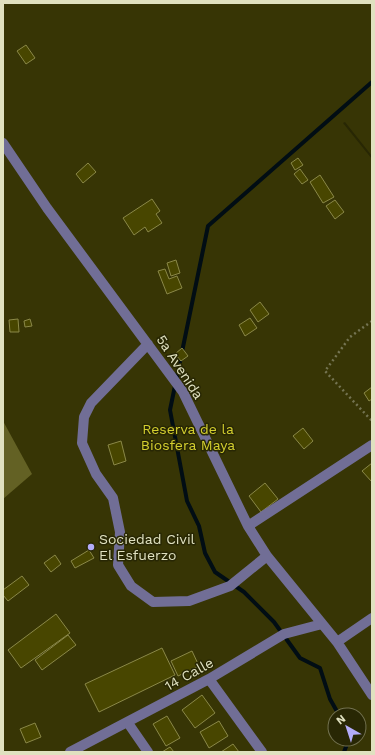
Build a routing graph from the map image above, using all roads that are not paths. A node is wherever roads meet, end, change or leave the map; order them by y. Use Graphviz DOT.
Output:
graph roads {
  1 [pos="3,143"];
  2 [pos="148,344"];
  3 [pos="372,445"];
  4 [pos="248,526"];
  5 [pos="267,556"];
  6 [pos="372,618"];
  7 [pos="322,624"];
  8 [pos="337,642"];
  9 [pos="209,679"];
  10 [pos="372,695"];
  11 [pos="128,723"];
  12 [pos="70,752"];
  13 [pos="148,752"];
  14 [pos="262,752"];
  1 -- 2 [label="street, 5a Avenida"];
  2 -- 4 [label="street, 5a Avenida"];
  2 -- 5 [label="street"];
  3 -- 4 [label="street"];
  4 -- 5 [label="street, 5a Avenida"];
  5 -- 7 [label="street, 5a Avenida"];
  6 -- 8 [label="street"];
  7 -- 8 [label="street, 5a Avenida"];
  7 -- 9 [label="street, 14 Calle"];
  8 -- 10 [label="street, 5a Avenida"];
  9 -- 11 [label="street, 14 Calle"];
  9 -- 14 [label="street"];
  11 -- 12 [label="street, 14 Calle"];
  11 -- 13 [label="street"];
}
